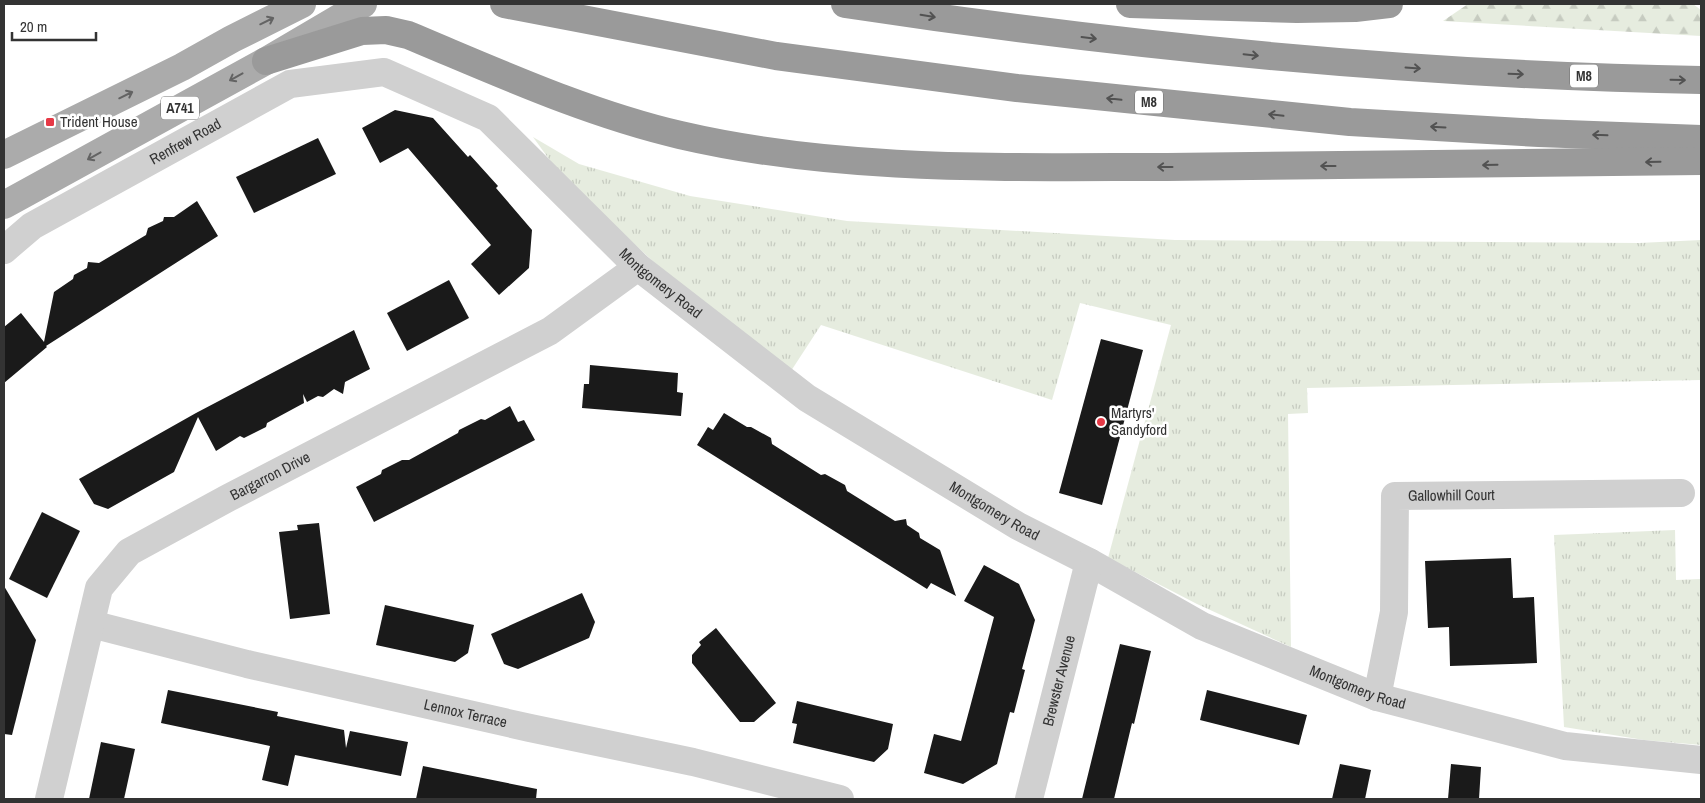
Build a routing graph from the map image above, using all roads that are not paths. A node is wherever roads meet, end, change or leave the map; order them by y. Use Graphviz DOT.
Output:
graph roads {
  1 [pos="302,4"];
  2 [pos="504,4"];
  3 [pos="845,4"];
  4 [pos="1130,4"];
  5 [pos="1390,4"];
  6 [pos="359,6"];
  7 [pos="266,61"];
  8 [pos="384,72"];
  9 [pos="1701,80"];
  10 [pos="1701,139"];
  11 [pos="4,155"];
  12 [pos="1701,161"];
  13 [pos="4,205"];
  14 [pos="4,250"];
  15 [pos="638,267"];
  16 [pos="1681,493"];
  17 [pos="1090,562"];
  18 [pos="91,624"];
  19 [pos="1377,697"];
  20 [pos="1701,760"];
  21 [pos="49,799"];
  22 [pos="840,799"];
  23 [pos="1030,799"];
  11 -- 1 [label="main road, A741, one-way"];
  10 -- 2 [label="highway, M8, one-way"];
  3 -- 9 [label="highway, M8, one-way"];
  4 -- 5 [label="highway"];
  6 -- 7 [label="main road, A741"];
  12 -- 7 [label="highway, one-way"];
  7 -- 13 [label="main road, A741, one-way"];
  8 -- 14 [label="street, Renfrew Road"];
  8 -- 15 [label="street, Montgomery Road"];
  15 -- 17 [label="street, Montgomery Road"];
  15 -- 18 [label="street, Bargarron Drive"];
  16 -- 19 [label="street, Gallowhill Court"];
  17 -- 19 [label="street, Montgomery Road"];
  17 -- 23 [label="street, Brewster Avenue"];
  18 -- 21 [label="street, Bargarron Drive"];
  18 -- 22 [label="street, Lennox Terrace"];
  19 -- 20 [label="street, Montgomery Road"];
}
